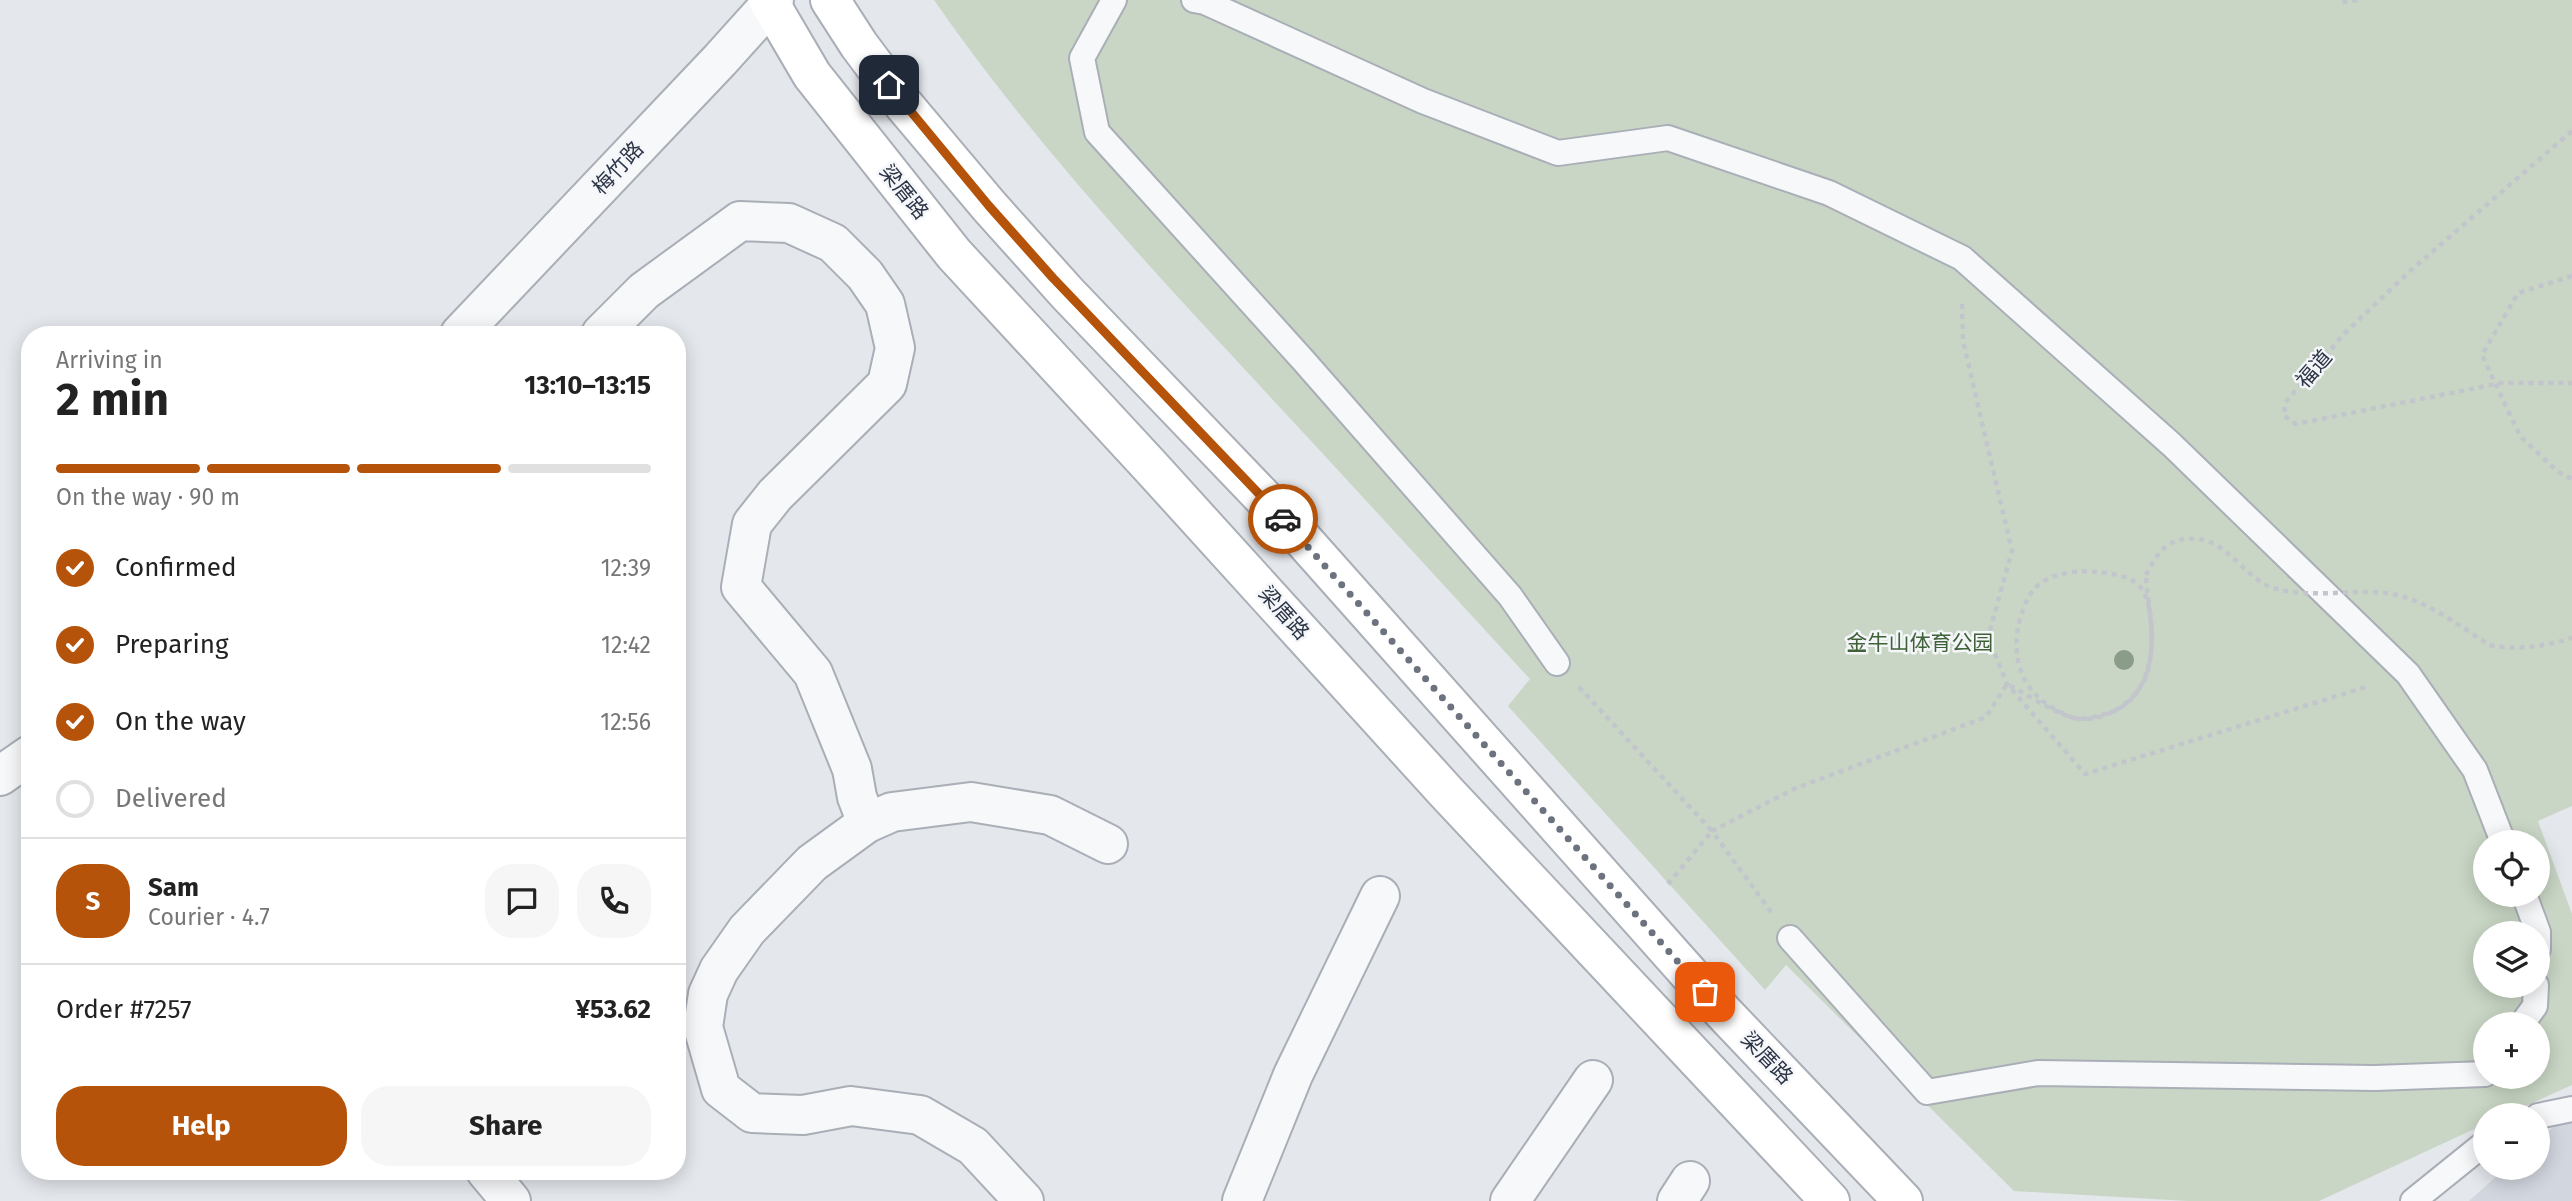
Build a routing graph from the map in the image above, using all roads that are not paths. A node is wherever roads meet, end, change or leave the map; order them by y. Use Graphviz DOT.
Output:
graph roads {
  1 [pos="830,0"];
  2 [pos="1114,0"];
  3 [pos="1194,0"];
  4 [pos="770,1"];
  5 [pos="468,326"];
  6 [pos="609,326"];
  7 [pos="1557,663"];
  8 [pos="21,761"];
  9 [pos="0,776"];
  10 [pos="867,823"];
  11 [pos="2498,830"];
  12 [pos="1108,844"];
  13 [pos="1380,896"];
  14 [pos="1790,938"];
  15 [pos="2473,1074"];
  16 [pos="1593,1080"];
  17 [pos="2572,1109"];
  18 [pos="2550,1114"];
  19 [pos="2473,1153"];
  20 [pos="494,1180"];
  21 [pos="511,1201"];
  22 [pos="1024,1201"];
  23 [pos="1242,1201"];
  24 [pos="1510,1201"];
  25 [pos="1830,1201"];
  26 [pos="1903,1201"];
  27 [pos="2413,1201"];
  1 -- 26 [label="main road, 梁厝路"];
  2 -- 7 [label="lane"];
  3 -- 11 [label="lane"];
  4 -- 5 [label="street, 梅竹路"];
  4 -- 25 [label="main road, 梁厝路"];
  6 -- 10 [label="street"];
  8 -- 9 [label="street"];
  10 -- 12 [label="street"];
  10 -- 22 [label="street"];
  13 -- 23 [label="street"];
  14 -- 15 [label="lane"];
  16 -- 24 [label="street"];
  17 -- 18 [label="lane"];
  19 -- 27 [label="lane"];
  20 -- 21 [label="street"];
}
